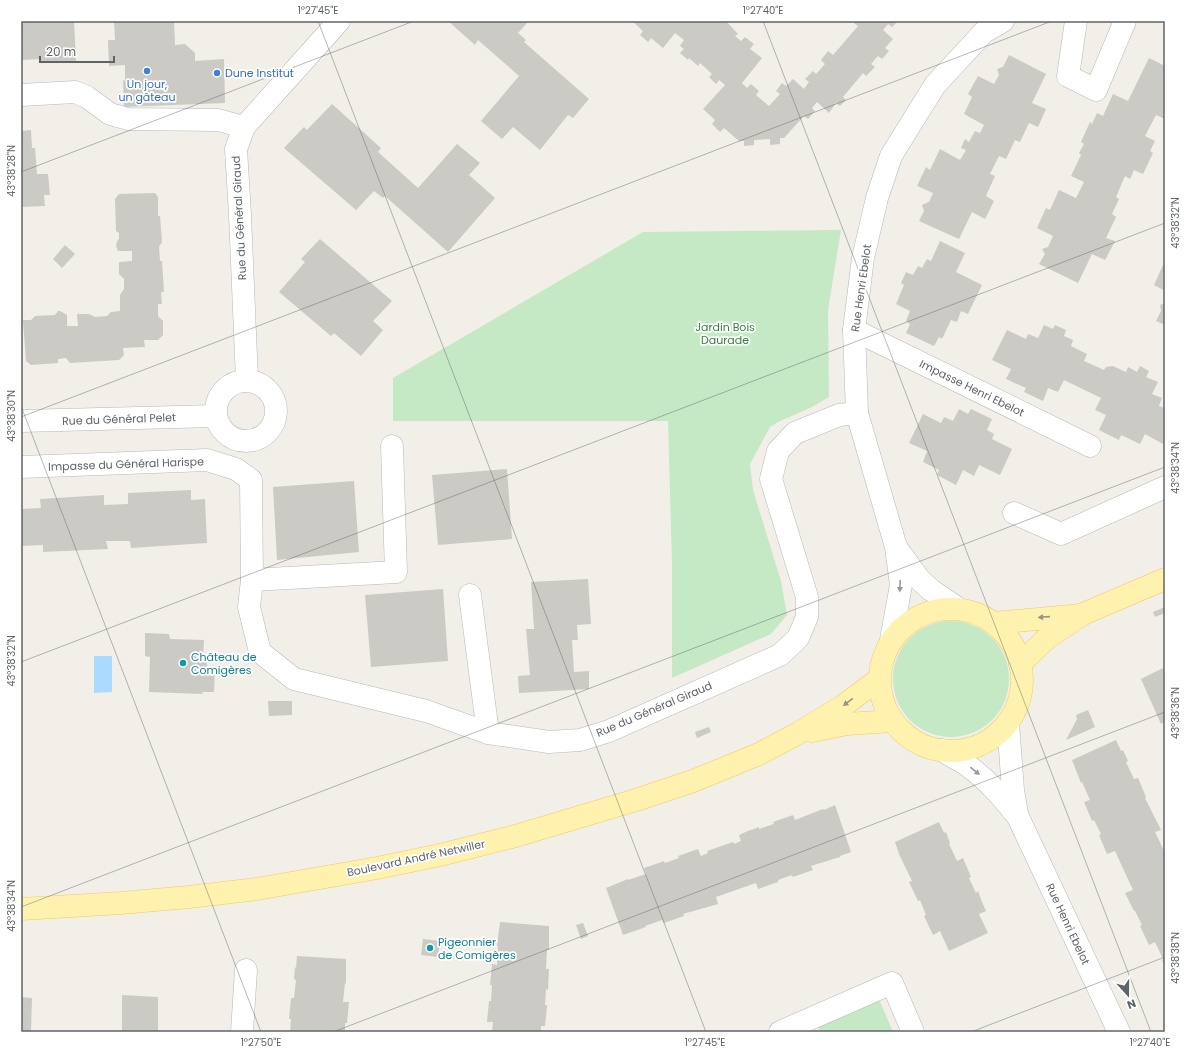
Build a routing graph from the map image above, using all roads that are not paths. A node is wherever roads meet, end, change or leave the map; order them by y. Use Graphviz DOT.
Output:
graph roads {
  1 [pos="339,21"];
  2 [pos="1003,21"];
  3 [pos="1076,21"];
  4 [pos="1124,21"];
  5 [pos="21,95"];
  6 [pos="244,126"];
  7 [pos="854,330"];
  8 [pos="247,380"];
  9 [pos="857,413"];
  10 [pos="216,416"];
  11 [pos="21,422"];
  12 [pos="392,446"];
  13 [pos="1090,446"];
  14 [pos="21,467"];
  15 [pos="251,480"];
  16 [pos="1165,487"];
  17 [pos="1014,513"];
  18 [pos="896,547"];
  19 [pos="1165,579"];
  20 [pos="252,580"];
  21 [pos="470,595"];
  22 [pos="959,609"];
  23 [pos="1083,614"];
  24 [pos="993,623"];
  25 [pos="892,640"];
  26 [pos="1020,664"];
  27 [pos="879,679"];
  28 [pos="892,721"];
  29 [pos="1008,723"];
  30 [pos="488,733"];
  31 [pos="795,735"];
  32 [pos="942,750"];
  33 [pos="1018,817"];
  34 [pos="21,909"];
  35 [pos="246,970"];
  36 [pos="242,1032"];
  37 [pos="780,1032"];
  38 [pos="913,1032"];
  39 [pos="1119,1032"];
  1 -- 6 [label="street, Rue du Général Giraud"];
  2 -- 7 [label="street, Rue Henri Ebelot"];
  3 -- 4 [label="street"];
  5 -- 6 [label="street"];
  6 -- 8 [label="street, Rue du Général Giraud"];
  7 -- 9 [label="street, Rue Henri Ebelot"];
  7 -- 13 [label="street, Impasse Henri Ebelot"];
  8 -- 10 [label="street"];
  8 -- 10 [label="street"];
  9 -- 18 [label="street, Rue Henri Ebelot"];
  9 -- 30 [label="street, Rue du Général Giraud"];
  10 -- 11 [label="street, Rue du Général Pelet"];
  12 -- 20 [label="street"];
  14 -- 15 [label="street, Impasse du Général Harispe"];
  15 -- 20 [label="street, Rue du Général Giraud"];
  16 -- 17 [label="street"];
  18 -- 22 [label="street, Rue Henri Ebelot"];
  18 -- 25 [label="street, Rue Henri Ebelot, one-way"];
  19 -- 23 [label="main road"];
  20 -- 30 [label="street, Rue du Général Giraud"];
  21 -- 30 [label="street"];
  22 -- 24 [label="main road"];
  22 -- 25 [label="main road"];
  23 -- 24 [label="main road, one-way"];
  23 -- 26 [label="main road"];
  24 -- 26 [label="main road"];
  25 -- 27 [label="main road"];
  26 -- 29 [label="main road"];
  27 -- 28 [label="main road"];
  27 -- 31 [label="main road, Boulevard André Netwiller, one-way"];
  28 -- 31 [label="main road, Boulevard André Netwiller"];
  28 -- 32 [label="main road"];
  29 -- 32 [label="main road"];
  29 -- 33 [label="street, Rue Henri Ebelot"];
  31 -- 34 [label="main road, Boulevard André Netwiller"];
  32 -- 33 [label="street, Rue Henri Ebelot, one-way"];
  33 -- 39 [label="street, Rue Henri Ebelot"];
  35 -- 36 [label="street"];
  37 -- 38 [label="street"];
}
